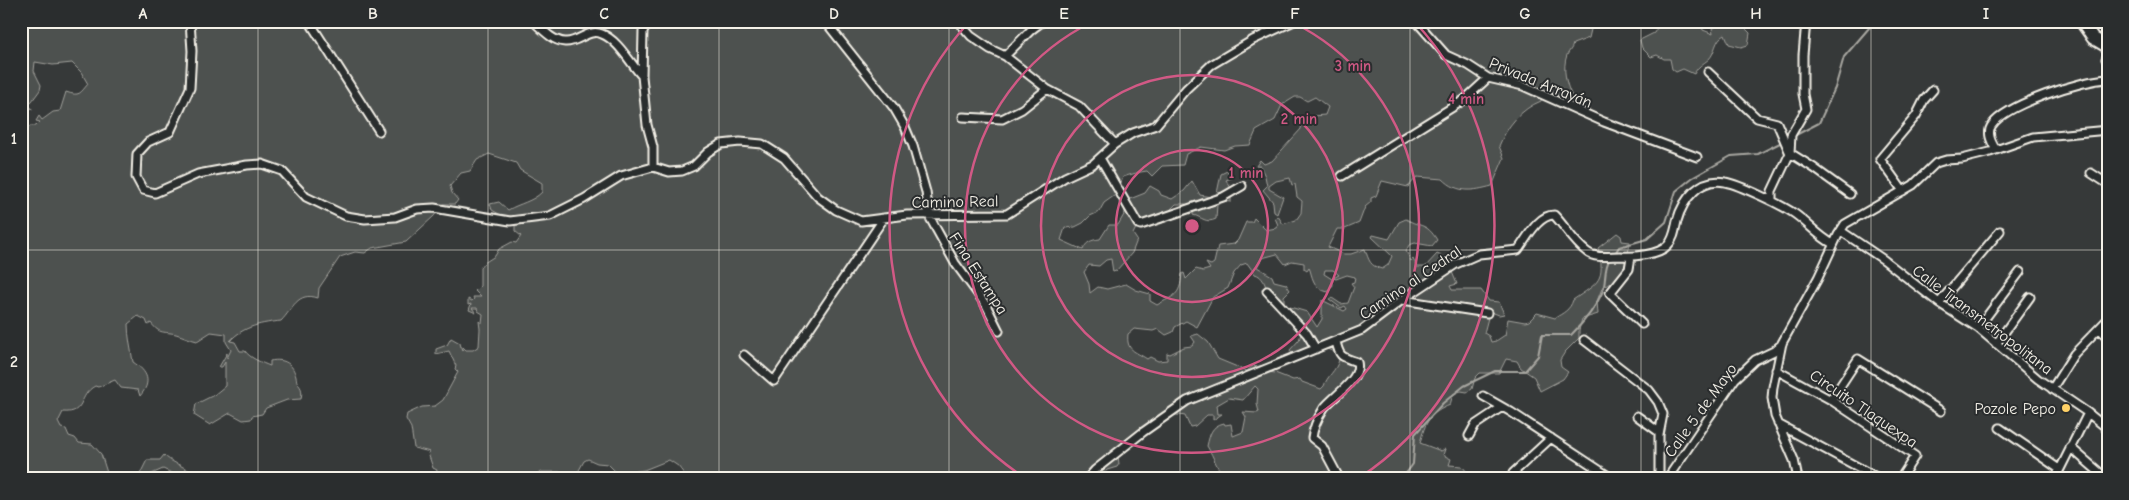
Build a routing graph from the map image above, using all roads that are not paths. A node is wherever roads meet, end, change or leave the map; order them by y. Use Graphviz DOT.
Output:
graph roads {
  1 [pos="190,21"];
  2 [pos="309,21"];
  3 [pos="533,21"];
  4 [pos="649,21"];
  5 [pos="825,21"];
  6 [pos="958,21"];
  7 [pos="1043,21"];
  8 [pos="1294,21"];
  9 [pos="1416,21"];
  10 [pos="1806,21"];
  11 [pos="2081,21"];
  12 [pos="2108,46"];
  13 [pos="1005,56"];
  14 [pos="1708,72"];
  15 [pos="642,76"];
  16 [pos="1488,78"];
  17 [pos="2108,79"];
  18 [pos="1047,90"];
  19 [pos="1933,90"];
  20 [pos="963,117"];
  21 [pos="379,130"];
  22 [pos="2108,130"];
  23 [pos="1787,139"];
  24 [pos="1115,144"];
  25 [pos="1996,150"];
  26 [pos="1790,154"];
  27 [pos="1697,157"];
  28 [pos="1100,158"];
  29 [pos="653,167"];
  30 [pos="2091,172"];
  31 [pos="1342,176"];
  32 [pos="2108,184"];
  33 [pos="1242,186"];
  34 [pos="1903,191"];
  35 [pos="1850,194"];
  36 [pos="1772,202"];
  37 [pos="929,216"];
  38 [pos="884,218"];
  39 [pos="1840,231"];
  40 [pos="2000,231"];
  41 [pos="1833,244"];
  42 [pos="1631,257"];
  43 [pos="2020,272"];
  44 [pos="1267,292"];
  45 [pos="2030,297"];
  46 [pos="1402,300"];
  47 [pos="1939,303"];
  48 [pos="1487,314"];
  49 [pos="2108,319"];
  50 [pos="1642,324"];
  51 [pos="1978,328"];
  52 [pos="2100,329"];
  53 [pos="999,331"];
  54 [pos="2108,338"];
  55 [pos="1584,340"];
  56 [pos="1336,341"];
  57 [pos="1782,343"];
  58 [pos="1996,344"];
  59 [pos="1316,349"];
  60 [pos="744,355"];
  61 [pos="1776,370"];
  62 [pos="2052,389"];
  63 [pos="1483,396"];
  64 [pos="1831,400"];
  65 [pos="1502,407"];
  66 [pos="1940,410"];
  67 [pos="2088,413"];
  68 [pos="1638,416"];
  69 [pos="1778,424"];
  70 [pos="2000,428"];
  71 [pos="2108,429"];
  72 [pos="1659,432"];
  73 [pos="1469,436"];
  74 [pos="1551,438"];
  75 [pos="2070,447"];
  76 [pos="2059,468"];
  77 [pos="1513,473"];
  78 [pos="1087,479"];
  79 [pos="1336,479"];
  80 [pos="1613,479"];
  81 [pos="1659,479"];
  82 [pos="1667,479"];
  83 [pos="1798,479"];
  84 [pos="1880,479"];
  85 [pos="1900,479"];
  86 [pos="2055,479"];
  87 [pos="2107,479"];
  1 -- 29 [label="street"];
  2 -- 21 [label="street"];
  3 -- 15 [label="street"];
  4 -- 15 [label="street"];
  5 -- 37 [label="street, Fina Estampa"];
  6 -- 13 [label="street"];
  7 -- 13 [label="street"];
  8 -- 24 [label="street, Camino Real"];
  9 -- 16 [label="street, Privada Arrayán"];
  10 -- 23 [label="street"];
  11 -- 12 [label="main road"];
  13 -- 18 [label="street"];
  14 -- 23 [label="street"];
  15 -- 29 [label="street"];
  16 -- 27 [label="street, Privada Arrayán"];
  16 -- 31 [label="street"];
  17 -- 25 [label="street"];
  18 -- 20 [label="street"];
  18 -- 24 [label="street"];
  19 -- 34 [label="street"];
  22 -- 25 [label="street"];
  23 -- 26 [label="street"];
  24 -- 28 [label="street, Camino Real"];
  25 -- 34 [label="street"];
  26 -- 35 [label="street"];
  26 -- 36 [label="street"];
  28 -- 33 [label="street"];
  28 -- 37 [label="street, Camino Real"];
  29 -- 38 [label="street, Camino Real"];
  30 -- 32 [label="street"];
  34 -- 39 [label="street"];
  36 -- 41 [label="street, Camino al Cedral"];
  36 -- 42 [label="street, Camino al Cedral"];
  37 -- 38 [label="street, Camino Real"];
  37 -- 53 [label="street, Fina Estampa"];
  38 -- 60 [label="street"];
  39 -- 41 [label="street"];
  39 -- 47 [label="street, Calle Transmetropolitana"];
  40 -- 47 [label="street"];
  41 -- 57 [label="street"];
  42 -- 46 [label="street, Camino al Cedral"];
  42 -- 50 [label="street"];
  43 -- 51 [label="street"];
  44 -- 59 [label="street"];
  45 -- 58 [label="street"];
  46 -- 48 [label="street"];
  46 -- 56 [label="street, Camino al Cedral"];
  47 -- 51 [label="street, Calle Transmetropolitana"];
  49 -- 52 [label="street"];
  51 -- 58 [label="street, Calle Transmetropolitana"];
  52 -- 54 [label="street"];
  52 -- 62 [label="street"];
  55 -- 72 [label="street"];
  56 -- 59 [label="street, Camino al Cedral"];
  56 -- 79 [label="street"];
  57 -- 61 [label="street"];
  57 -- 82 [label="street, Calle 5 de Mayo"];
  58 -- 62 [label="street, Calle Transmetropolitana"];
  59 -- 78 [label="street, Camino al Cedral"];
  61 -- 64 [label="street, Circuito Tlaquexpa"];
  61 -- 69 [label="street"];
  62 -- 67 [label="street, Calle Transmetropolitana"];
  63 -- 65 [label="street"];
  64 -- 66 [label="street"];
  64 -- 85 [label="street, Circuito Tlaquexpa"];
  65 -- 73 [label="street"];
  65 -- 74 [label="street"];
  67 -- 71 [label="street, Calle Transmetropolitana"];
  67 -- 75 [label="street"];
  68 -- 72 [label="street"];
  69 -- 83 [label="street"];
  69 -- 84 [label="street"];
  70 -- 76 [label="street"];
  72 -- 81 [label="street"];
  74 -- 77 [label="street"];
  74 -- 80 [label="street"];
  75 -- 76 [label="street"];
  75 -- 87 [label="street"];
  76 -- 86 [label="street"];
}
